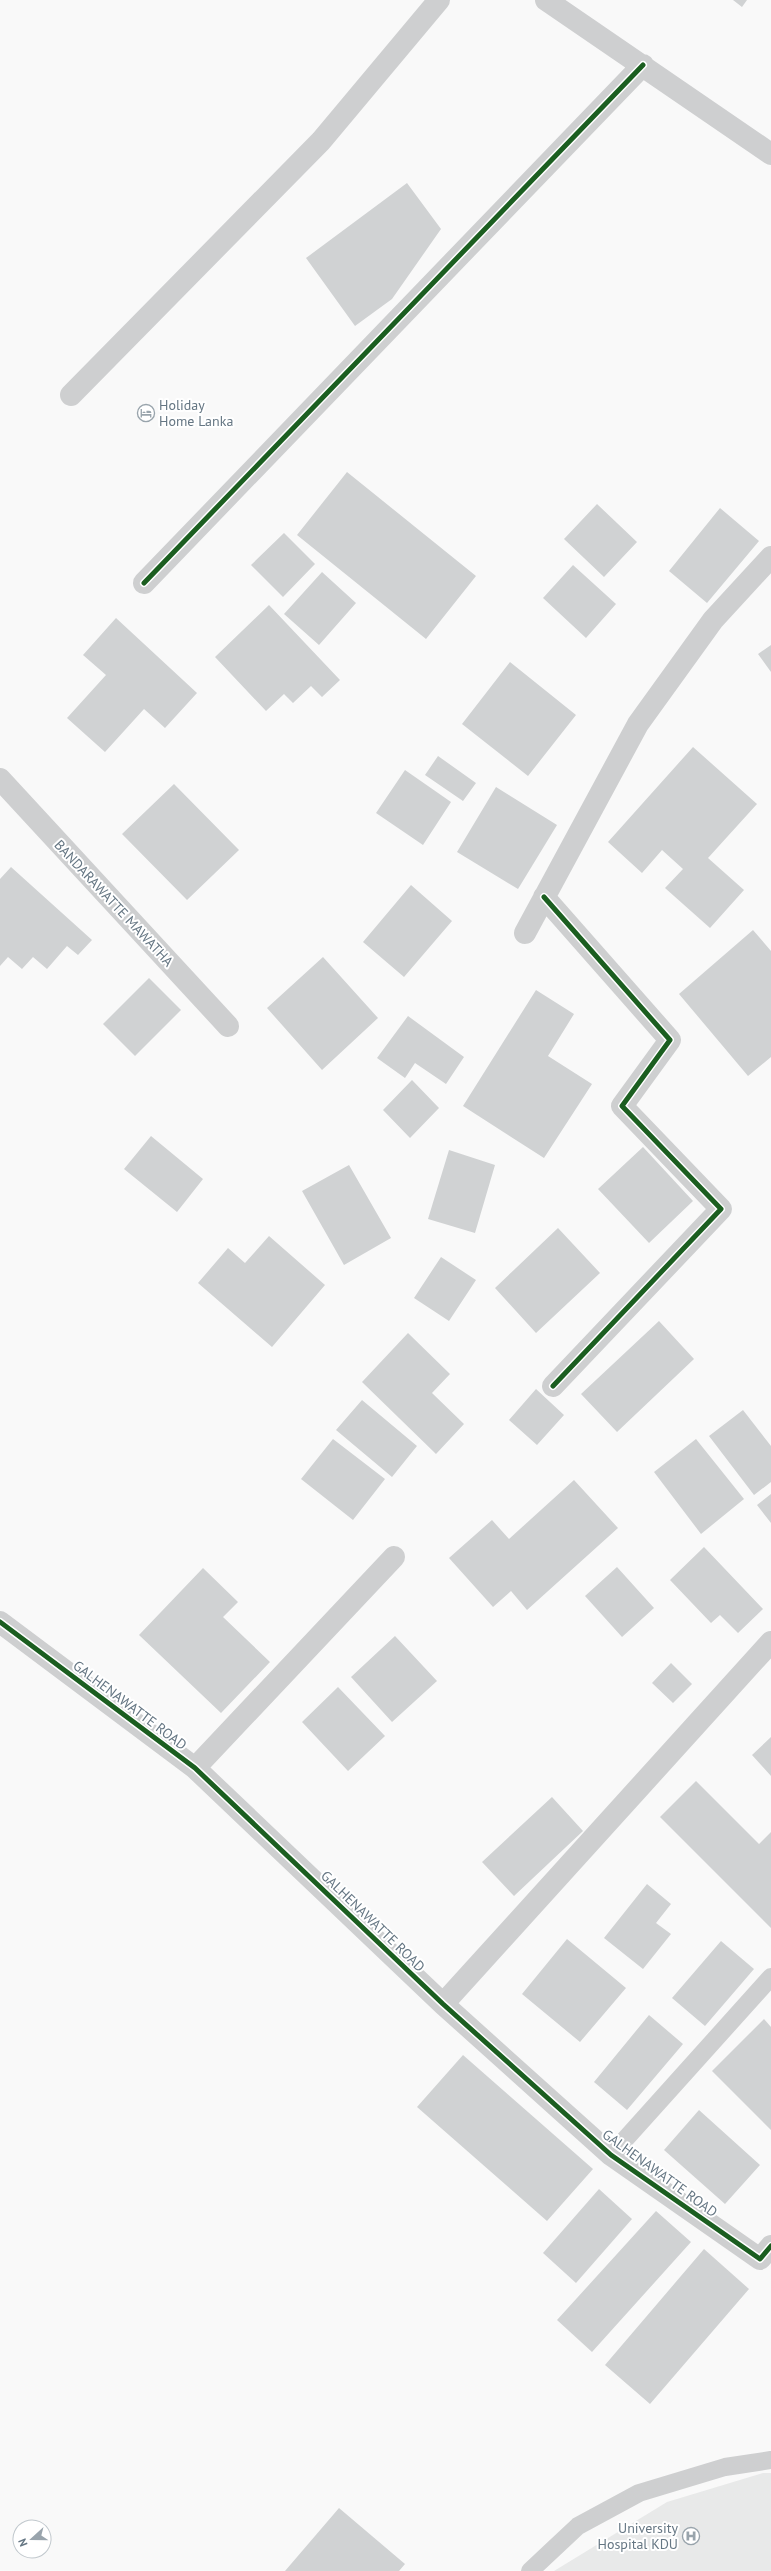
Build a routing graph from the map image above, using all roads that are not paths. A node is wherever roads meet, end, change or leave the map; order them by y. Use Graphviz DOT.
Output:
graph roads {
  1 [pos="439,0"];
  2 [pos="546,0"];
  3 [pos="643,65"];
  4 [pos="771,154"];
  5 [pos="71,395"];
  6 [pos="771,557"];
  7 [pos="144,583"];
  8 [pos="0,779"];
  9 [pos="544,897"];
  10 [pos="525,933"];
  11 [pos="228,1026"];
  12 [pos="553,1386"];
  13 [pos="394,1557"];
  14 [pos="0,1622"];
  15 [pos="771,1642"];
  16 [pos="195,1768"];
  17 [pos="771,1977"];
  18 [pos="443,2004"];
  19 [pos="611,2155"];
  20 [pos="771,2246"];
  21 [pos="771,2460"];
  22 [pos="530,2571"];
  1 -- 5 [label="street"];
  2 -- 3 [label="street"];
  3 -- 4 [label="street"];
  3 -- 7 [label="street"];
  6 -- 9 [label="street"];
  8 -- 11 [label="street, BANDARAWATTE MAWATHA"];
  9 -- 10 [label="street"];
  9 -- 12 [label="street"];
  13 -- 16 [label="street"];
  14 -- 16 [label="street, GALHENAWATTE ROAD"];
  15 -- 18 [label="street"];
  16 -- 18 [label="street, GALHENAWATTE ROAD"];
  17 -- 19 [label="lane"];
  18 -- 19 [label="street, GALHENAWATTE ROAD"];
  19 -- 20 [label="street, GALHENAWATTE ROAD"];
  21 -- 22 [label="lane"];
}
